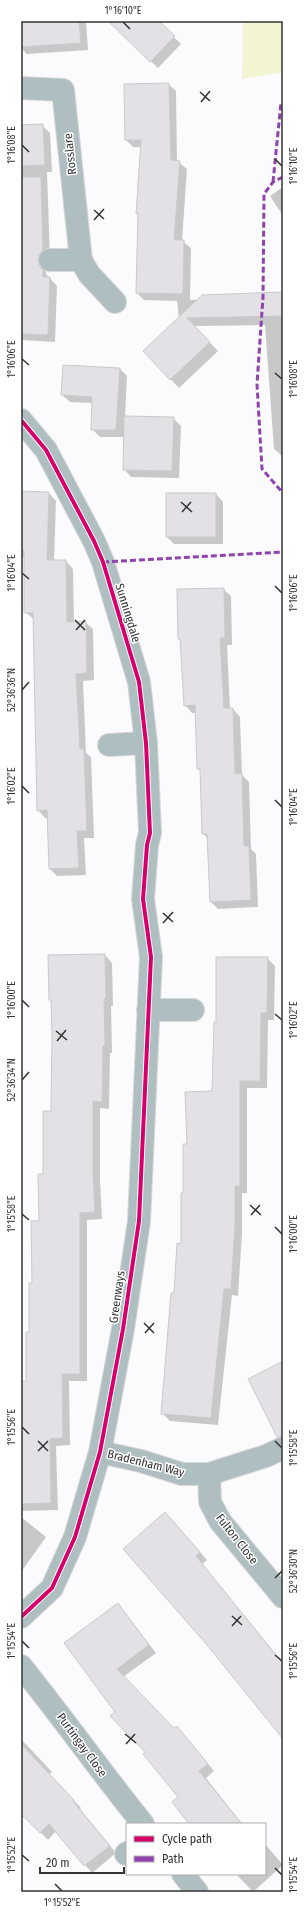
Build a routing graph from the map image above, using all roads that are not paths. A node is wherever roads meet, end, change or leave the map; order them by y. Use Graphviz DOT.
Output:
graph roads {
  1 [pos="21,88"];
  2 [pos="50,260"];
  3 [pos="81,260"];
  4 [pos="116,302"];
  5 [pos="21,420"];
  6 [pos="146,743"];
  7 [pos="109,745"];
  8 [pos="151,957"];
  9 [pos="148,1010"];
  10 [pos="193,1010"];
  11 [pos="283,1448"];
  12 [pos="100,1452"];
  13 [pos="209,1474"];
  14 [pos="283,1597"];
  15 [pos="21,1617"];
  16 [pos="21,1666"];
  17 [pos="142,1823"];
  18 [pos="184,1875"];
  19 [pos="197,1892"];
  1 -- 3 [label="street, Rosslare"];
  2 -- 3 [label="street"];
  3 -- 4 [label="street, Rosslare"];
  5 -- 6 [label="street, Sunningdale"];
  6 -- 7 [label="street"];
  6 -- 8 [label="street, Sunningdale"];
  8 -- 9 [label="street, Greenways"];
  9 -- 10 [label="street"];
  9 -- 12 [label="street, Greenways"];
  11 -- 13 [label="street, Bradenham Way"];
  12 -- 13 [label="street, Bradenham Way"];
  12 -- 15 [label="street, Greenways"];
  13 -- 14 [label="street, Fulton Close"];
  16 -- 17 [label="street, Purtingay Close"];
  18 -- 19 [label="street"];
}
